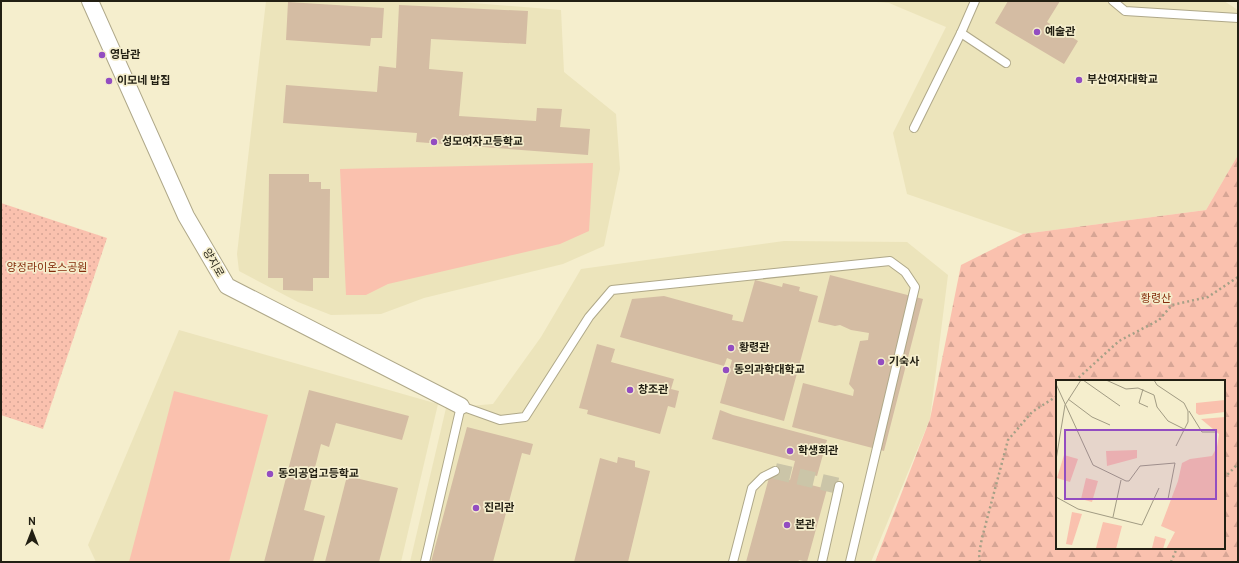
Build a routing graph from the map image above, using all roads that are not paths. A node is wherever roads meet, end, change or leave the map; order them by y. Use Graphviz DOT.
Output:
graph roads {
  1 [pos="90,1"];
  2 [pos="975,1"];
  3 [pos="1113,1"];
  4 [pos="1238,18"];
  5 [pos="961,33"];
  6 [pos="1006,63"];
  7 [pos="914,128"];
  8 [pos="460,406"];
  9 [pos="775,471"];
  10 [pos="839,486"];
  11 [pos="425,562"];
  12 [pos="732,562"];
  13 [pos="822,562"];
  14 [pos="850,562"];
  1 -- 8 [label="street, 양지로"];
  2 -- 5 [label="lane"];
  3 -- 4 [label="lane"];
  5 -- 6 [label="lane"];
  5 -- 7 [label="lane"];
  8 -- 11 [label="lane"];
  8 -- 14 [label="lane"];
  9 -- 12 [label="lane"];
  10 -- 13 [label="lane"];
}
